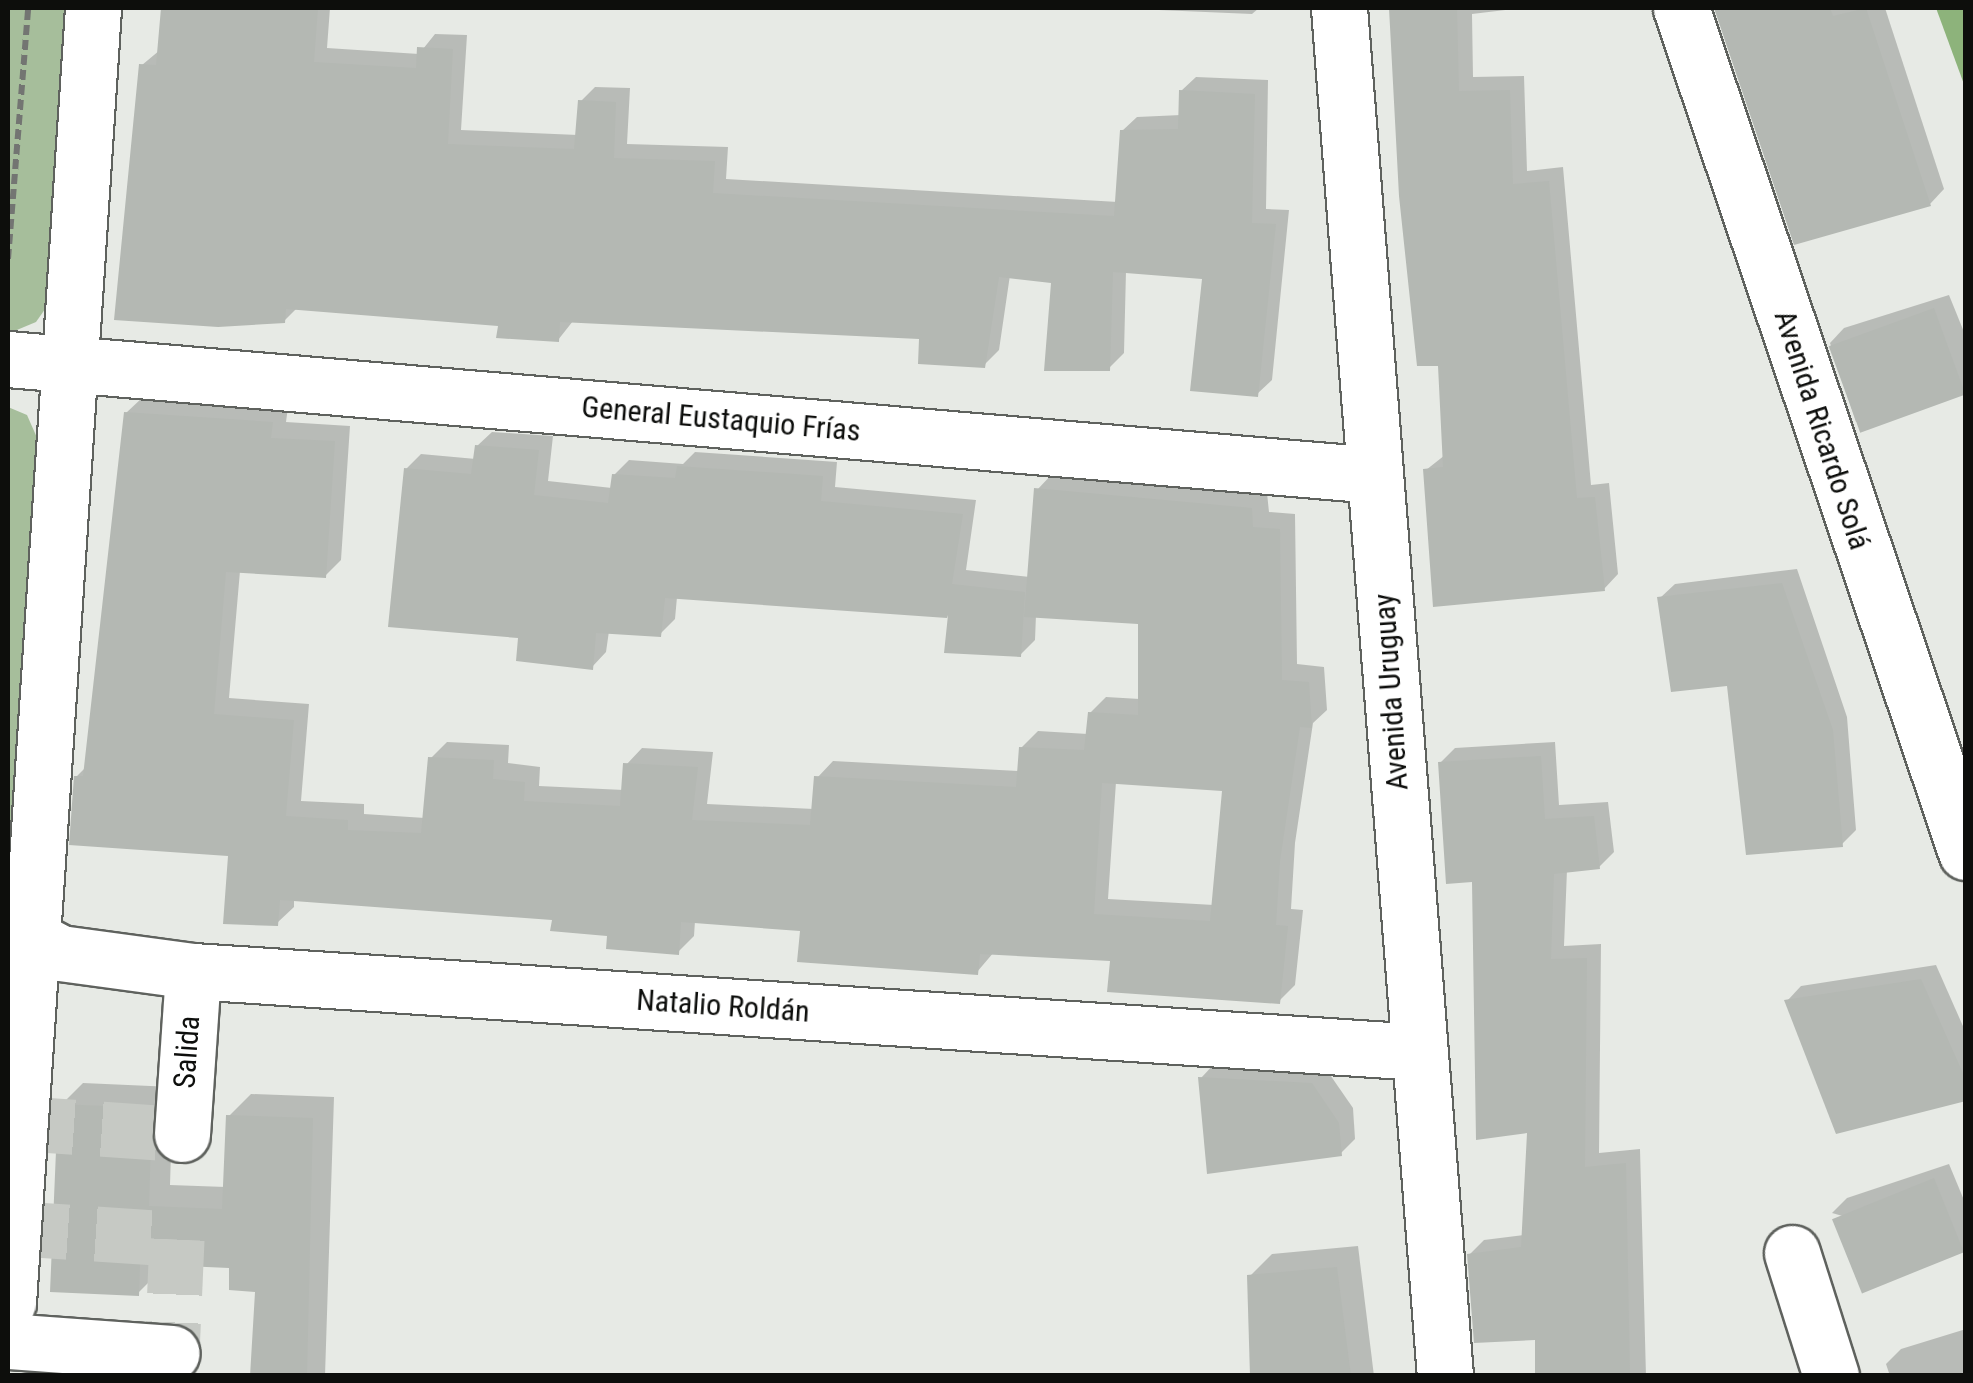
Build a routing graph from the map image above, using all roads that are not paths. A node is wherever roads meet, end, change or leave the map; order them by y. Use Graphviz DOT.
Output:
graph roads {
  1 [pos="94,8"];
  2 [pos="1339,8"];
  3 [pos="1681,8"];
  4 [pos="8,359"];
  5 [pos="67,363"];
  6 [pos="1374,475"];
  7 [pos="1966,852"];
  8 [pos="20,871"];
  9 [pos="32,938"];
  10 [pos="193,971"];
  11 [pos="1418,1052"];
  12 [pos="182,1134"];
  13 [pos="1792,1253"];
  14 [pos="8,1302"];
  15 [pos="8,1341"];
  16 [pos="133,1360"];
  17 [pos="1445,1376"];
  18 [pos="1831,1376"];
  1 -- 5 [label="street"];
  2 -- 6 [label="street, Avenida Uruguay"];
  3 -- 7 [label="street, Avenida Ricardo Solá"];
  4 -- 5 [label="street, General Eustaquio Frías"];
  5 -- 6 [label="street, General Eustaquio Frías"];
  5 -- 8 [label="street"];
  6 -- 11 [label="street, Avenida Uruguay"];
  8 -- 9 [label="street"];
  9 -- 10 [label="street, Natalio Roldán"];
  9 -- 14 [label="street"];
  10 -- 11 [label="street, Natalio Roldán"];
  10 -- 12 [label="street, Salida"];
  11 -- 17 [label="street, Avenida Uruguay"];
  13 -- 18 [label="street"];
  15 -- 16 [label="street"];
}
